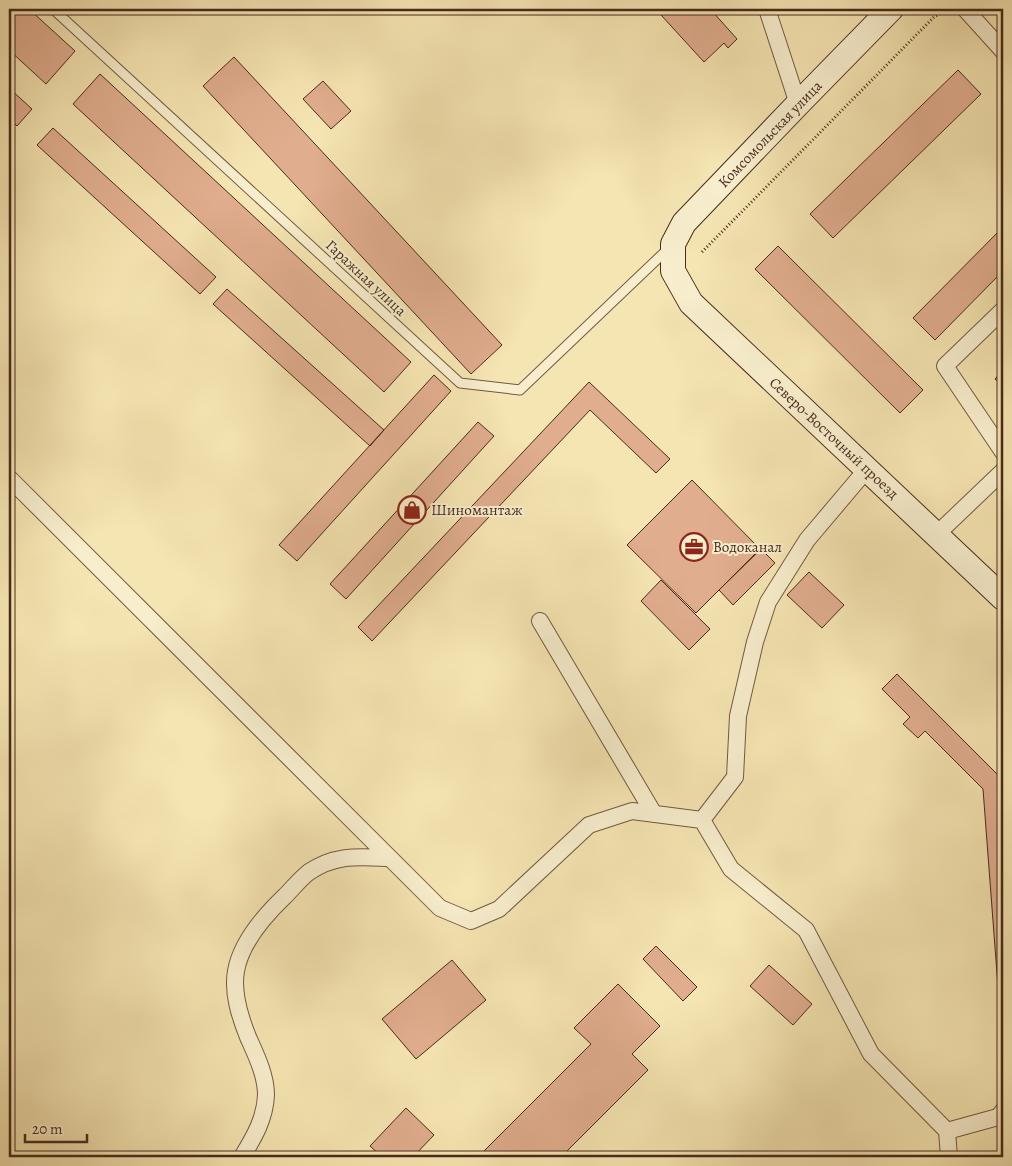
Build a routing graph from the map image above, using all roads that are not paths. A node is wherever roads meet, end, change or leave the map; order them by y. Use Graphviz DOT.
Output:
graph roads {
  1 [pos="53,9"];
  2 [pos="767,9"];
  3 [pos="891,9"];
  4 [pos="965,9"];
  5 [pos="1003,51"];
  6 [pos="798,104"];
  7 [pos="673,244"];
  8 [pos="672,271"];
  9 [pos="1003,310"];
  10 [pos="1003,452"];
  11 [pos="867,469"];
  12 [pos="1003,471"];
  13 [pos="9,478"];
  14 [pos="936,535"];
  15 [pos="1003,598"];
  16 [pos="540,621"];
  17 [pos="654,814"];
  18 [pos="702,820"];
  19 [pos="389,858"];
  20 [pos="1003,1111"];
  21 [pos="948,1131"];
  22 [pos="242,1157"];
  23 [pos="949,1157"];
  1 -- 7 [label="lane, Гаражная улица"];
  2 -- 6 [label="street"];
  3 -- 6 [label="street, Комсомольская улица"];
  4 -- 5 [label="street"];
  6 -- 7 [label="street, Комсомольская улица"];
  7 -- 8 [label="street, Комсомольская улица"];
  8 -- 11 [label="street, Северо-Восточный проезд"];
  9 -- 10 [label="street"];
  11 -- 14 [label="street, Северо-Восточный проезд"];
  11 -- 18 [label="street"];
  12 -- 14 [label="street"];
  13 -- 19 [label="street"];
  14 -- 15 [label="street, Северо-Восточный проезд"];
  16 -- 17 [label="street"];
  17 -- 18 [label="street"];
  17 -- 19 [label="street"];
  18 -- 21 [label="street"];
  19 -- 22 [label="street"];
  20 -- 21 [label="street"];
  21 -- 23 [label="street"];
}
